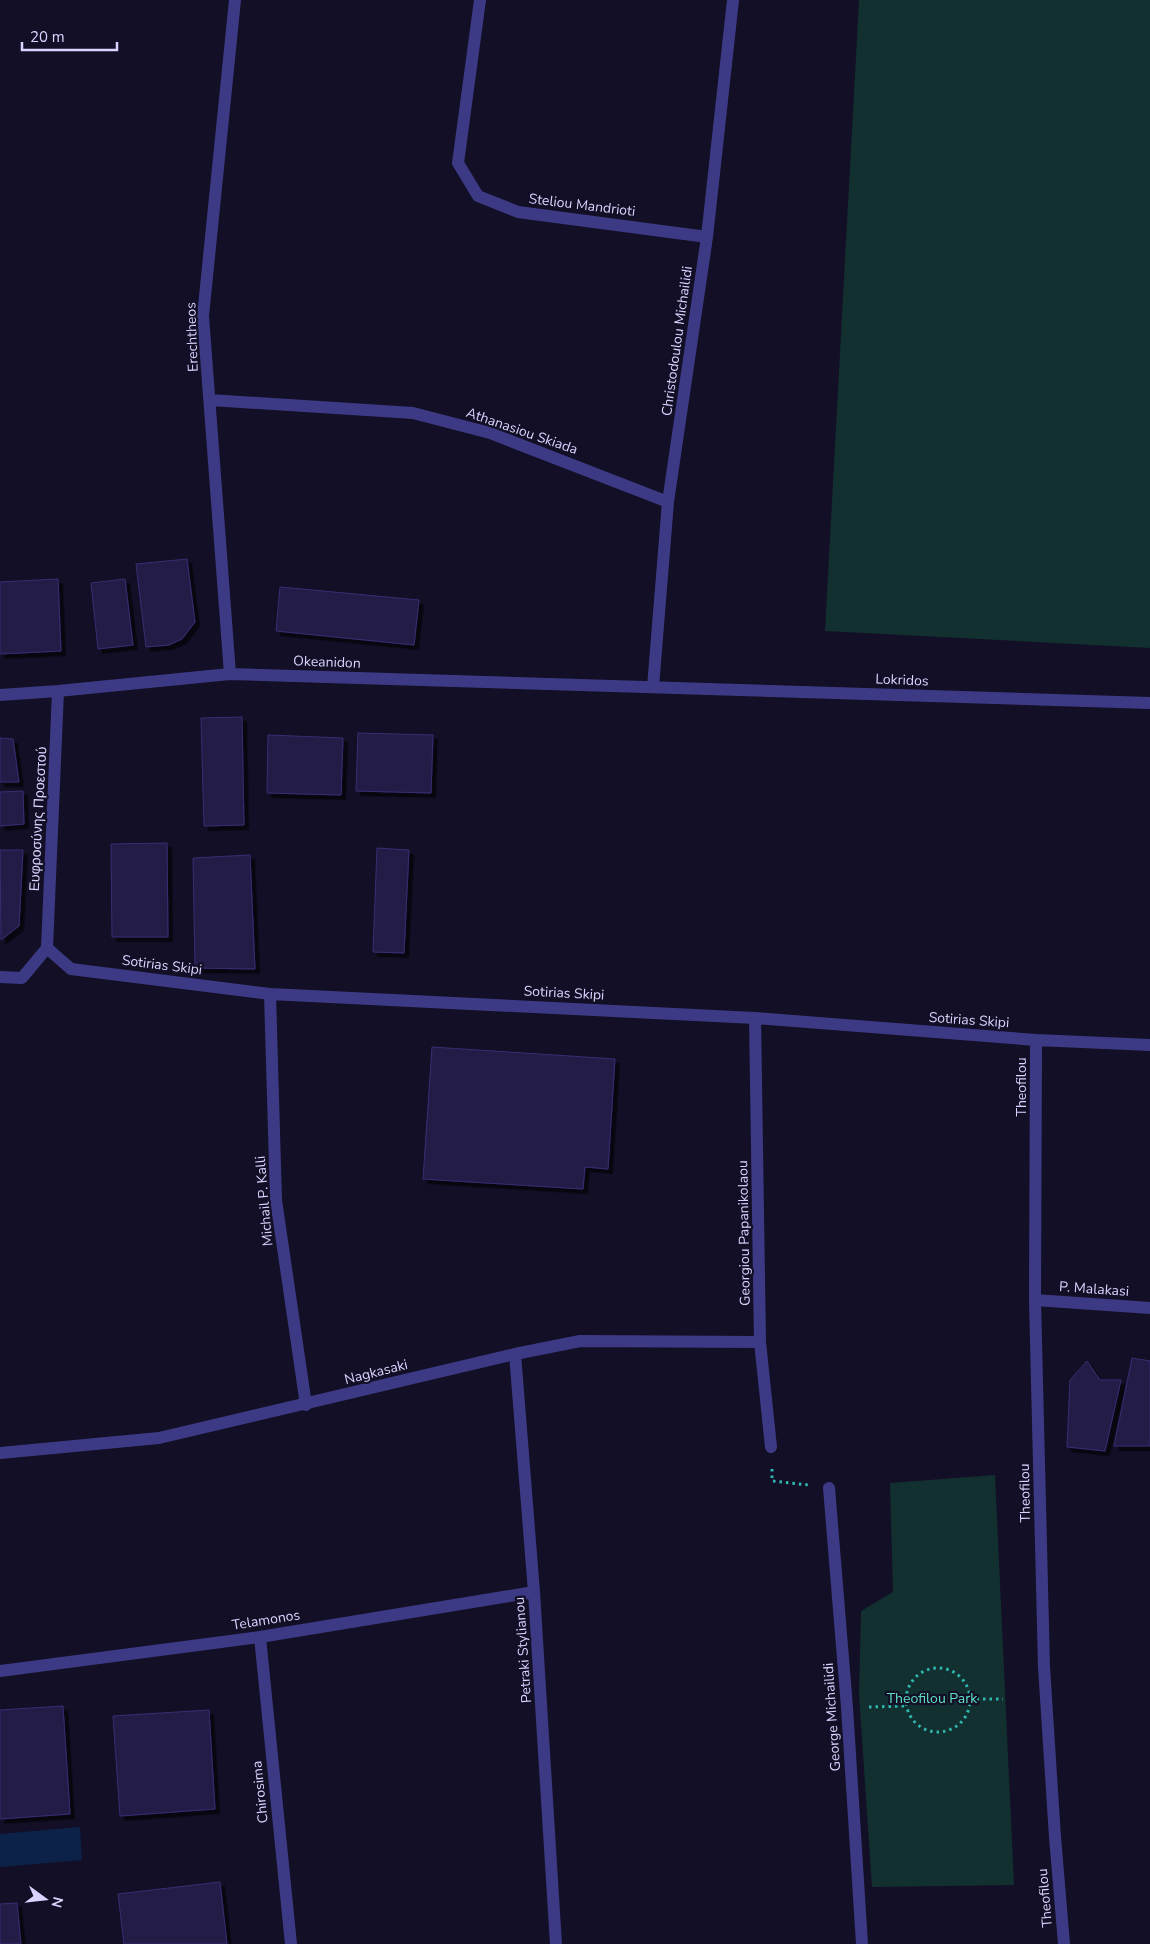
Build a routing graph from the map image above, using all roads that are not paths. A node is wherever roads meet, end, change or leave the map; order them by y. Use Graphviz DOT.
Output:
graph roads {
  1 [pos="235,0"];
  2 [pos="480,0"];
  3 [pos="733,0"];
  4 [pos="707,236"];
  5 [pos="210,400"];
  6 [pos="668,502"];
  7 [pos="230,674"];
  8 [pos="654,687"];
  9 [pos="58,691"];
  10 [pos="0,694"];
  11 [pos="1150,703"];
  12 [pos="47,948"];
  13 [pos="0,977"];
  14 [pos="270,994"];
  15 [pos="755,1018"];
  16 [pos="1036,1040"];
  17 [pos="1150,1045"];
  18 [pos="1036,1300"];
  19 [pos="1150,1308"];
  20 [pos="760,1342"];
  21 [pos="515,1354"];
  22 [pos="306,1404"];
  23 [pos="771,1446"];
  24 [pos="0,1453"];
  25 [pos="829,1488"];
  26 [pos="534,1592"];
  27 [pos="260,1637"];
  28 [pos="0,1671"];
  29 [pos="291,1944"];
  30 [pos="556,1944"];
  31 [pos="862,1944"];
  32 [pos="1064,1944"];
  1 -- 5 [label="street, Erechtheos"];
  2 -- 4 [label="street, Steliou Mandrioti"];
  3 -- 4 [label="street, Christodoulou Michailidi"];
  4 -- 6 [label="street, Christodoulou Michailidi"];
  5 -- 6 [label="street, Athanasiou Skiada"];
  5 -- 7 [label="street, Erechtheos"];
  6 -- 8 [label="street, Christodoulou Michailidi"];
  7 -- 8 [label="street, Okeanidon"];
  7 -- 9 [label="street, Okeanidon"];
  8 -- 11 [label="street, Lokridos"];
  9 -- 10 [label="street, Okeanidon"];
  9 -- 12 [label="street, Ευφροσύνης Προεστού"];
  12 -- 13 [label="street"];
  12 -- 14 [label="street, Sotirias Skipi"];
  14 -- 15 [label="street, Sotirias Skipi"];
  14 -- 22 [label="street, Michail P. Kalli"];
  15 -- 16 [label="street, Sotirias Skipi"];
  15 -- 20 [label="street, Georgiou Papanikolaou"];
  16 -- 17 [label="street, Sotirias Skipi"];
  16 -- 18 [label="street, Theofilou"];
  18 -- 19 [label="street, P. Malakasi"];
  18 -- 32 [label="street, Theofilou"];
  20 -- 21 [label="street, Nagkasaki"];
  20 -- 23 [label="street, Georgiou Papanikolaou"];
  21 -- 22 [label="street, Nagkasaki"];
  21 -- 26 [label="street, Petraki Stylianou"];
  22 -- 24 [label="street, Nagkasaki"];
  25 -- 31 [label="street, George Michailidi"];
  26 -- 27 [label="street, Telamonos"];
  26 -- 30 [label="street, Petraki Stylianou"];
  27 -- 28 [label="street, Telamonos"];
  27 -- 29 [label="street, Chirosima"];
}
